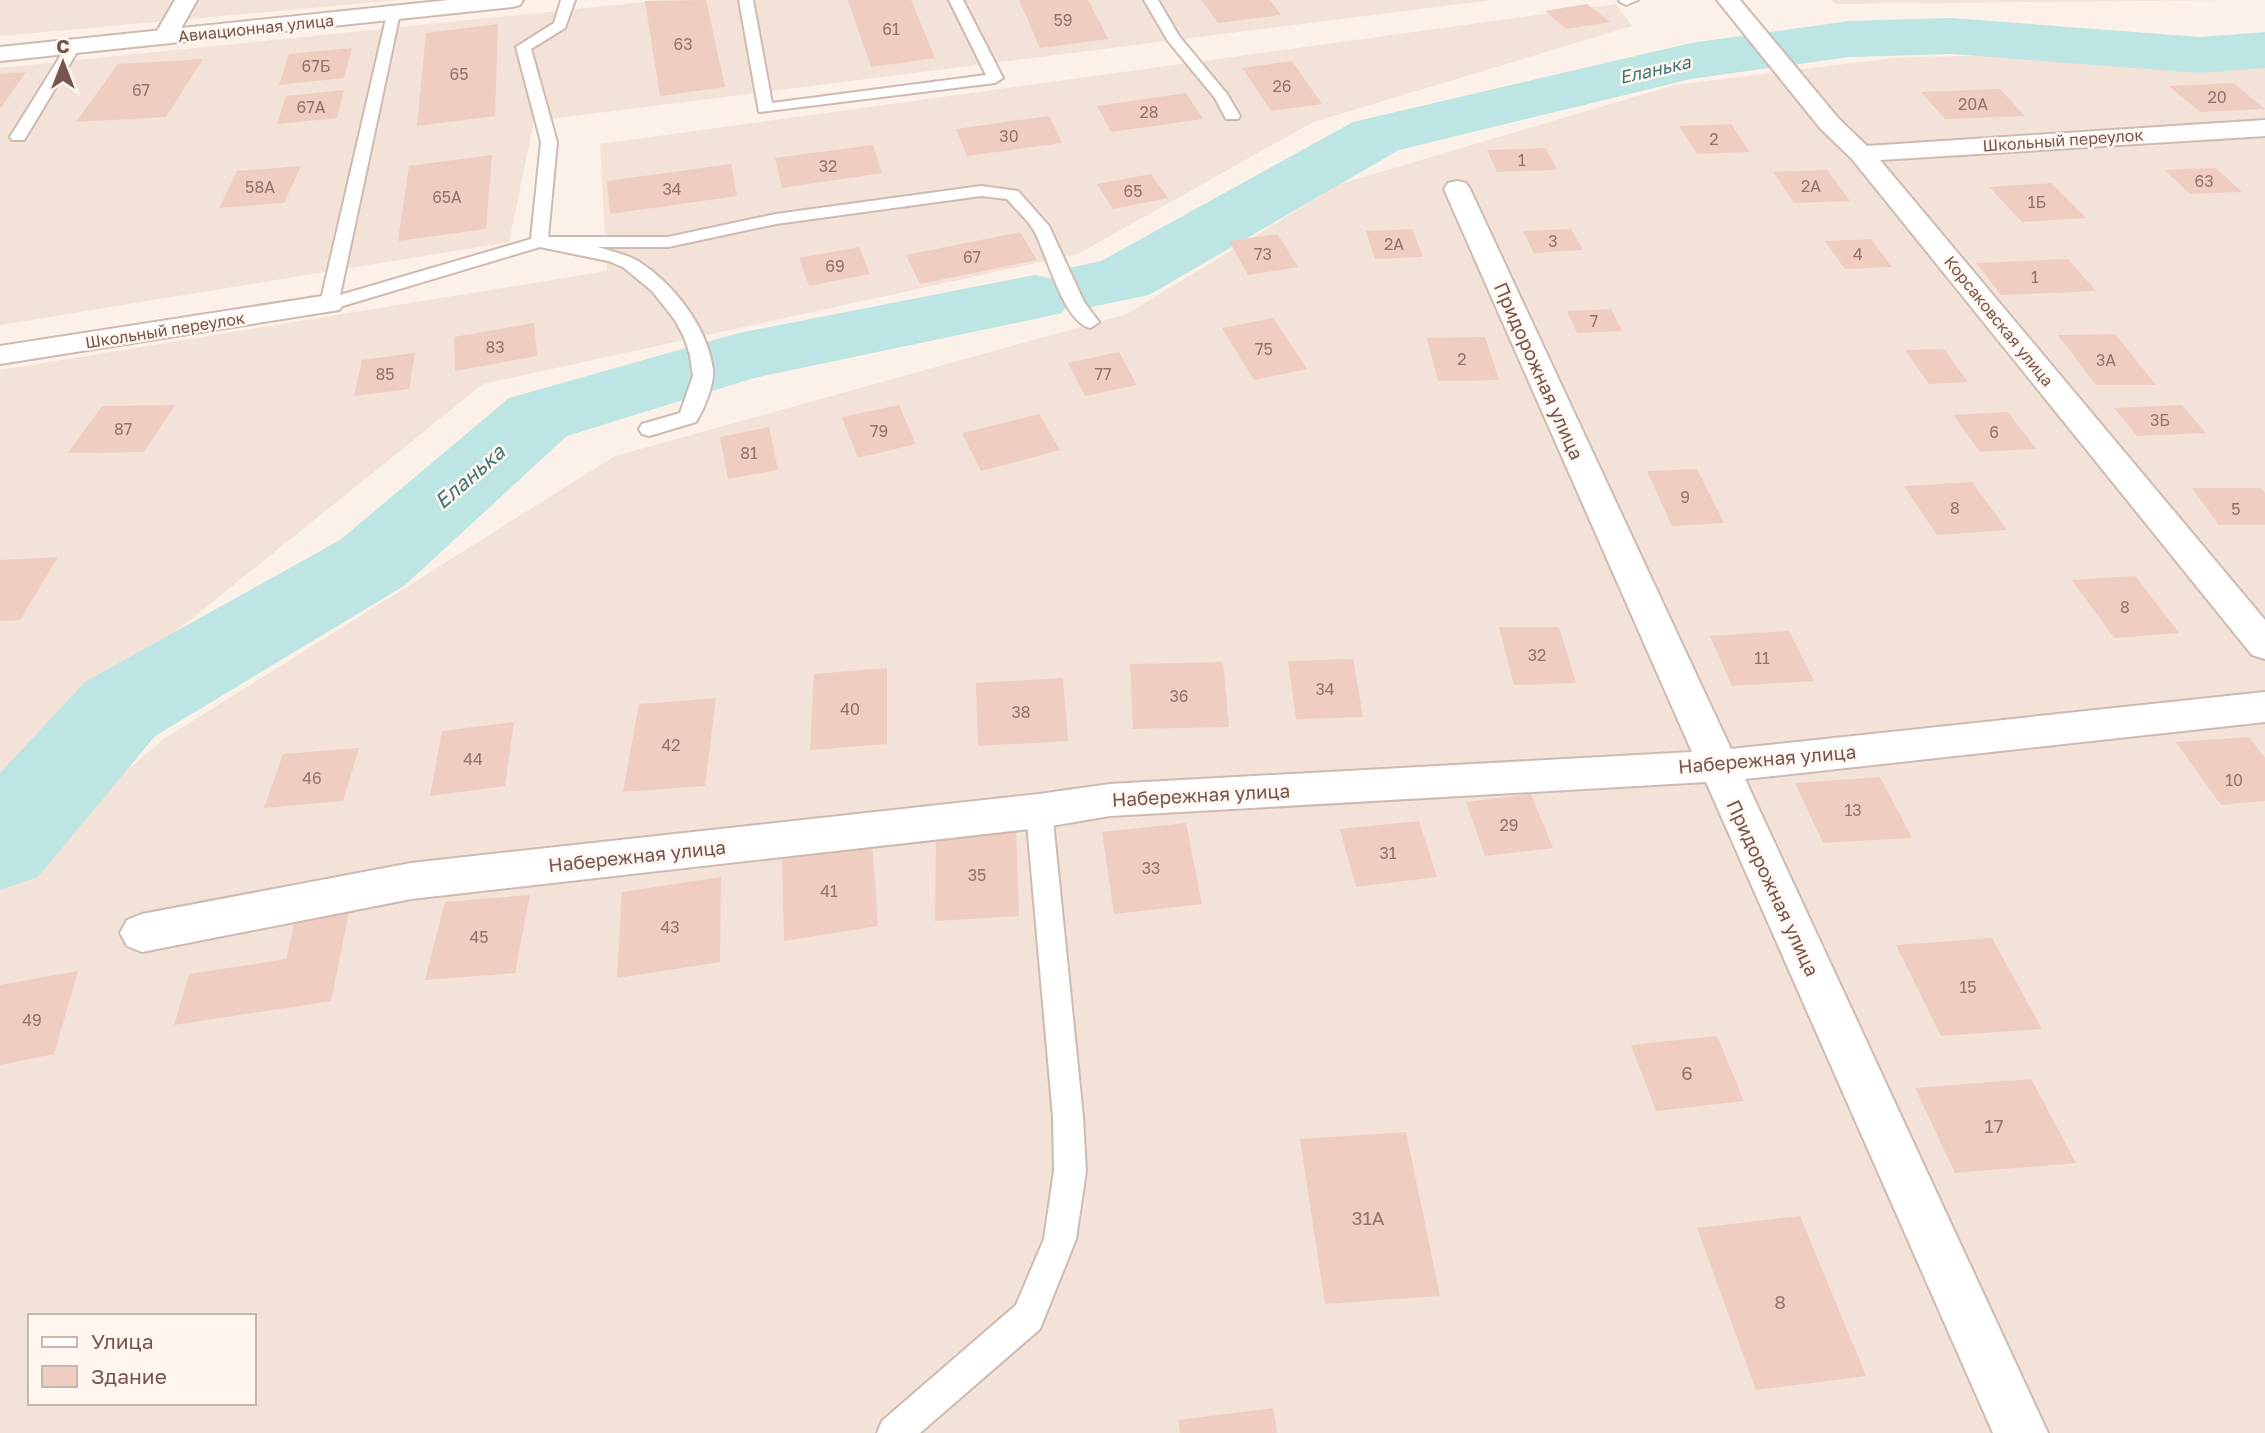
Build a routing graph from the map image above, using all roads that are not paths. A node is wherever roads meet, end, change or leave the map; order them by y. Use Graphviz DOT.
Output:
graph roads {
  1 [pos="186,0"];
  2 [pos="512,0"];
  3 [pos="568,0"];
  4 [pos="746,0"];
  5 [pos="956,0"];
  6 [pos="1152,0"];
  7 [pos="1728,0"];
  8 [pos="393,13"];
  9 [pos="165,38"];
  10 [pos="73,47"];
  11 [pos="0,54"];
  12 [pos="1232,116"];
  13 [pos="2265,128"];
  14 [pos="18,137"];
  15 [pos="1861,153"];
  16 [pos="1457,189"];
  17 [pos="539,242"];
  18 [pos="329,304"];
  19 [pos="1090,322"];
  20 [pos="0,355"];
  21 [pos="649,429"];
  22 [pos="2265,645"];
  23 [pos="2265,707"];
  24 [pos="1717,766"];
  25 [pos="1039,811"];
  26 [pos="142,933"];
  27 [pos="894,1433"];
  28 [pos="2021,1433"];
  1 -- 9 [label="street"];
  2 -- 8 [label="street, Авиационная улица"];
  3 -- 17 [label="lane"];
  4 -- 5 [label="lane"];
  6 -- 12 [label="lane"];
  7 -- 15 [label="street, Корсаковская улица"];
  8 -- 9 [label="street, Авиационная улица"];
  8 -- 18 [label="lane"];
  9 -- 10 [label="street, Авиационная улица"];
  10 -- 11 [label="street, Авиационная улица"];
  10 -- 14 [label="lane"];
  13 -- 15 [label="street, Школьный переулок"];
  15 -- 22 [label="street, Корсаковская улица"];
  16 -- 24 [label="street, Придорожная улица"];
  17 -- 18 [label="lane"];
  17 -- 19 [label="lane"];
  17 -- 21 [label="lane"];
  18 -- 20 [label="street, Школьный переулок"];
  23 -- 24 [label="street, Набережная улица"];
  24 -- 25 [label="street, Набережная улица"];
  24 -- 28 [label="street, Придорожная улица"];
  25 -- 26 [label="street, Набережная улица"];
  25 -- 27 [label="lane"];
}
